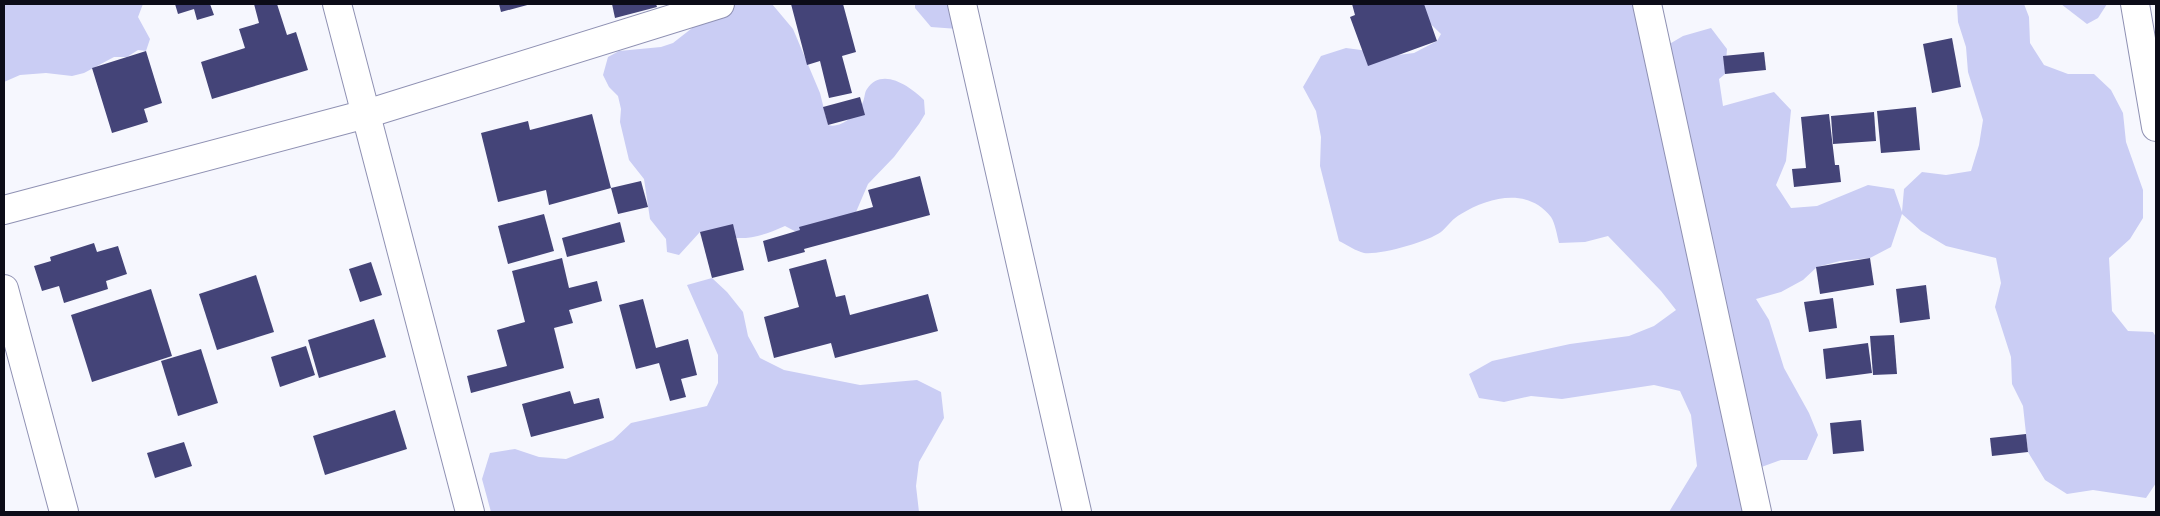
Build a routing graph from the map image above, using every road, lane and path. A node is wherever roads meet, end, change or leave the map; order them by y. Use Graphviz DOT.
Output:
graph roads {
  1 [pos="337,4"];
  2 [pos="720,4"];
  3 [pos="962,4"];
  4 [pos="1647,4"];
  5 [pos="2135,4"];
  6 [pos="366,114"];
  7 [pos="2156,127"];
  8 [pos="4,210"];
  9 [pos="4,289"];
  10 [pos="64,512"];
  11 [pos="470,512"];
  12 [pos="1077,512"];
  13 [pos="1757,512"];
  1 -- 6 [label="street"];
  2 -- 6 [label="street"];
  3 -- 12 [label="street"];
  4 -- 13 [label="street"];
  5 -- 7 [label="street"];
  6 -- 8 [label="street"];
  6 -- 11 [label="street"];
  9 -- 10 [label="street"];
}
